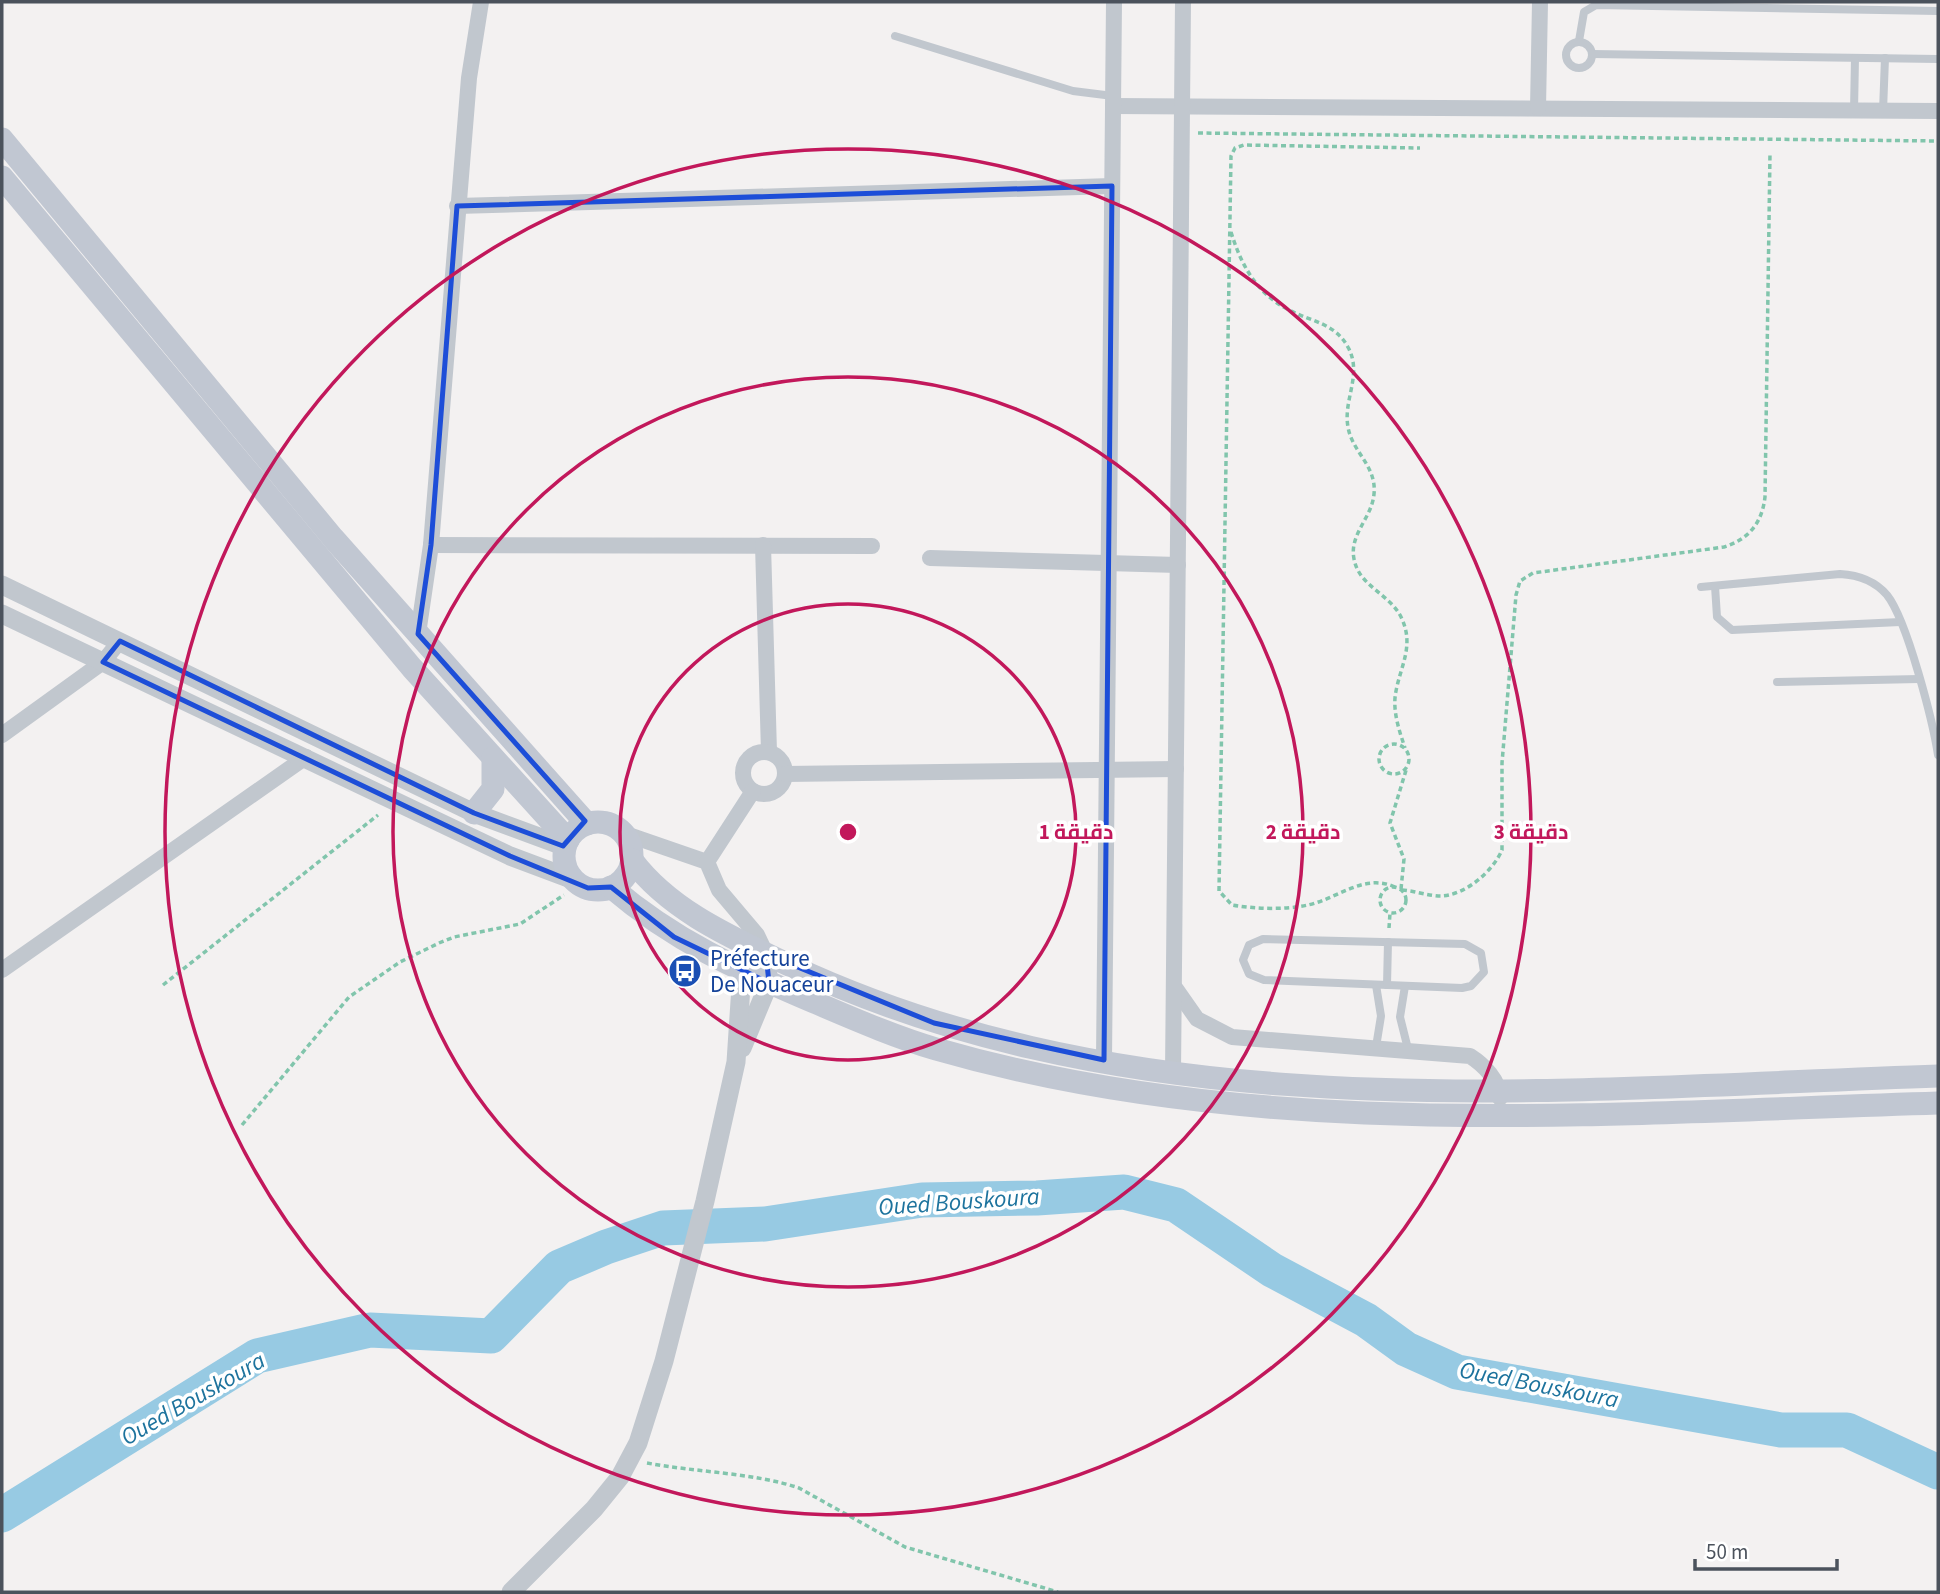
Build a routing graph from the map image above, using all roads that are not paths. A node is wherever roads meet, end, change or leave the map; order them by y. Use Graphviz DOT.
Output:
graph roads {
  1 [pos="481,2"];
  2 [pos="1114,2"];
  3 [pos="1183,2"];
  4 [pos="1539,2"];
  5 [pos="1938,11"];
  6 [pos="895,36"];
  7 [pos="1579,41"];
  8 [pos="1592,54"];
  9 [pos="1855,58"];
  10 [pos="1885,58"];
  11 [pos="1938,59"];
  12 [pos="1113,101"];
  13 [pos="1182,106"];
  14 [pos="1538,108"];
  15 [pos="1854,111"];
  16 [pos="1883,111"];
  17 [pos="1938,111"];
  18 [pos="2,139"];
  19 [pos="2,177"];
  20 [pos="1112,186"];
  21 [pos="457,206"];
  22 [pos="431,545"];
  23 [pos="763,545"];
  24 [pos="872,546"];
  25 [pos="930,558"];
  26 [pos="1109,562"];
  27 [pos="1178,565"];
  28 [pos="2,585"];
  29 [pos="1715,586"];
  30 [pos="1701,587"];
  31 [pos="2,614"];
  32 [pos="1900,622"];
  33 [pos="418,634"];
  34 [pos="120,641"];
  35 [pos="103,662"];
  36 [pos="1919,679"];
  37 [pos="1777,682"];
  38 [pos="2,735"];
  39 [pos="769,752"];
  40 [pos="1938,755"];
  41 [pos="306,757"];
  42 [pos="494,758"];
  43 [pos="1176,769"];
  44 [pos="1107,770"];
  45 [pos="785,774"];
  46 [pos="753,790"];
  47 [pos="474,813"];
  48 [pos="587,824"];
  49 [pos="623,833"];
  50 [pos="567,843"];
  51 [pos="632,860"];
  52 [pos="707,862"];
  53 [pos="577,882"];
  54 [pos="611,887"];
  55 [pos="1388,942"];
  56 [pos="766,954"];
  57 [pos="2,970"];
  58 [pos="742,971"];
  59 [pos="769,983"];
  60 [pos="1376,985"];
  61 [pos="1387,985"];
  62 [pos="1175,986"];
  63 [pos="1405,986"];
  64 [pos="1376,1047"];
  65 [pos="1408,1049"];
  66 [pos="1104,1060"];
  67 [pos="736,1062"];
  68 [pos="1173,1073"];
  69 [pos="1938,1076"];
  70 [pos="1500,1091"];
  71 [pos="1938,1103"];
  72 [pos="1501,1116"];
  73 [pos="511,1592"];
  1 -- 21 [label="street"];
  2 -- 12 [label="street"];
  3 -- 13 [label="street"];
  4 -- 14 [label="street"];
  5 -- 7 [label="lane"];
  6 -- 12 [label="lane"];
  7 -- 8 [label="lane"];
  7 -- 8 [label="lane"];
  8 -- 9 [label="lane"];
  9 -- 10 [label="lane"];
  9 -- 15 [label="lane"];
  10 -- 11 [label="lane"];
  10 -- 16 [label="lane"];
  12 -- 13 [label="street"];
  12 -- 20 [label="street"];
  13 -- 14 [label="street"];
  13 -- 27 [label="street"];
  14 -- 15 [label="street"];
  15 -- 16 [label="street"];
  16 -- 17 [label="street"];
  18 -- 33 [label="main road"];
  19 -- 42 [label="main road"];
  20 -- 21 [label="street"];
  20 -- 26 [label="street"];
  21 -- 22 [label="street"];
  22 -- 23 [label="street"];
  22 -- 33 [label="street"];
  23 -- 24 [label="street"];
  23 -- 39 [label="street"];
  25 -- 26 [label="street"];
  26 -- 27 [label="street"];
  26 -- 44 [label="street"];
  27 -- 43 [label="street"];
  28 -- 34 [label="street"];
  29 -- 30 [label="lane"];
  29 -- 32 [label="lane"];
  29 -- 32 [label="lane"];
  31 -- 35 [label="street"];
  32 -- 36 [label="lane"];
  33 -- 48 [label="main road"];
  34 -- 35 [label="street"];
  34 -- 47 [label="street"];
  35 -- 38 [label="street"];
  35 -- 41 [label="street"];
  36 -- 37 [label="lane"];
  36 -- 40 [label="lane"];
  39 -- 45 [label="street"];
  39 -- 46 [label="street"];
  41 -- 53 [label="street"];
  41 -- 57 [label="street"];
  42 -- 47 [label="main road"];
  42 -- 50 [label="main road"];
  43 -- 44 [label="street"];
  43 -- 62 [label="street"];
  44 -- 45 [label="street"];
  44 -- 66 [label="street"];
  45 -- 46 [label="street"];
  46 -- 52 [label="street"];
  47 -- 50 [label="street"];
  48 -- 49 [label="main road"];
  48 -- 50 [label="main road"];
  49 -- 51 [label="main road"];
  49 -- 52 [label="street"];
  50 -- 53 [label="main road"];
  51 -- 54 [label="main road"];
  51 -- 56 [label="main road"];
  52 -- 56 [label="street"];
  53 -- 54 [label="main road"];
  54 -- 58 [label="main road"];
  55 -- 60 [label="lane"];
  55 -- 61 [label="lane"];
  55 -- 63 [label="lane"];
  56 -- 59 [label="street"];
  56 -- 66 [label="main road"];
  58 -- 59 [label="main road"];
  58 -- 67 [label="street"];
  59 -- 67 [label="street"];
  59 -- 72 [label="main road"];
  60 -- 61 [label="lane"];
  60 -- 64 [label="lane"];
  61 -- 63 [label="lane"];
  62 -- 64 [label="street"];
  62 -- 68 [label="street"];
  63 -- 65 [label="lane"];
  64 -- 65 [label="street"];
  65 -- 70 [label="street"];
  66 -- 68 [label="main road"];
  67 -- 73 [label="street"];
  68 -- 70 [label="main road"];
  69 -- 70 [label="main road"];
  70 -- 72 [label="street"];
  71 -- 72 [label="main road"];
}
